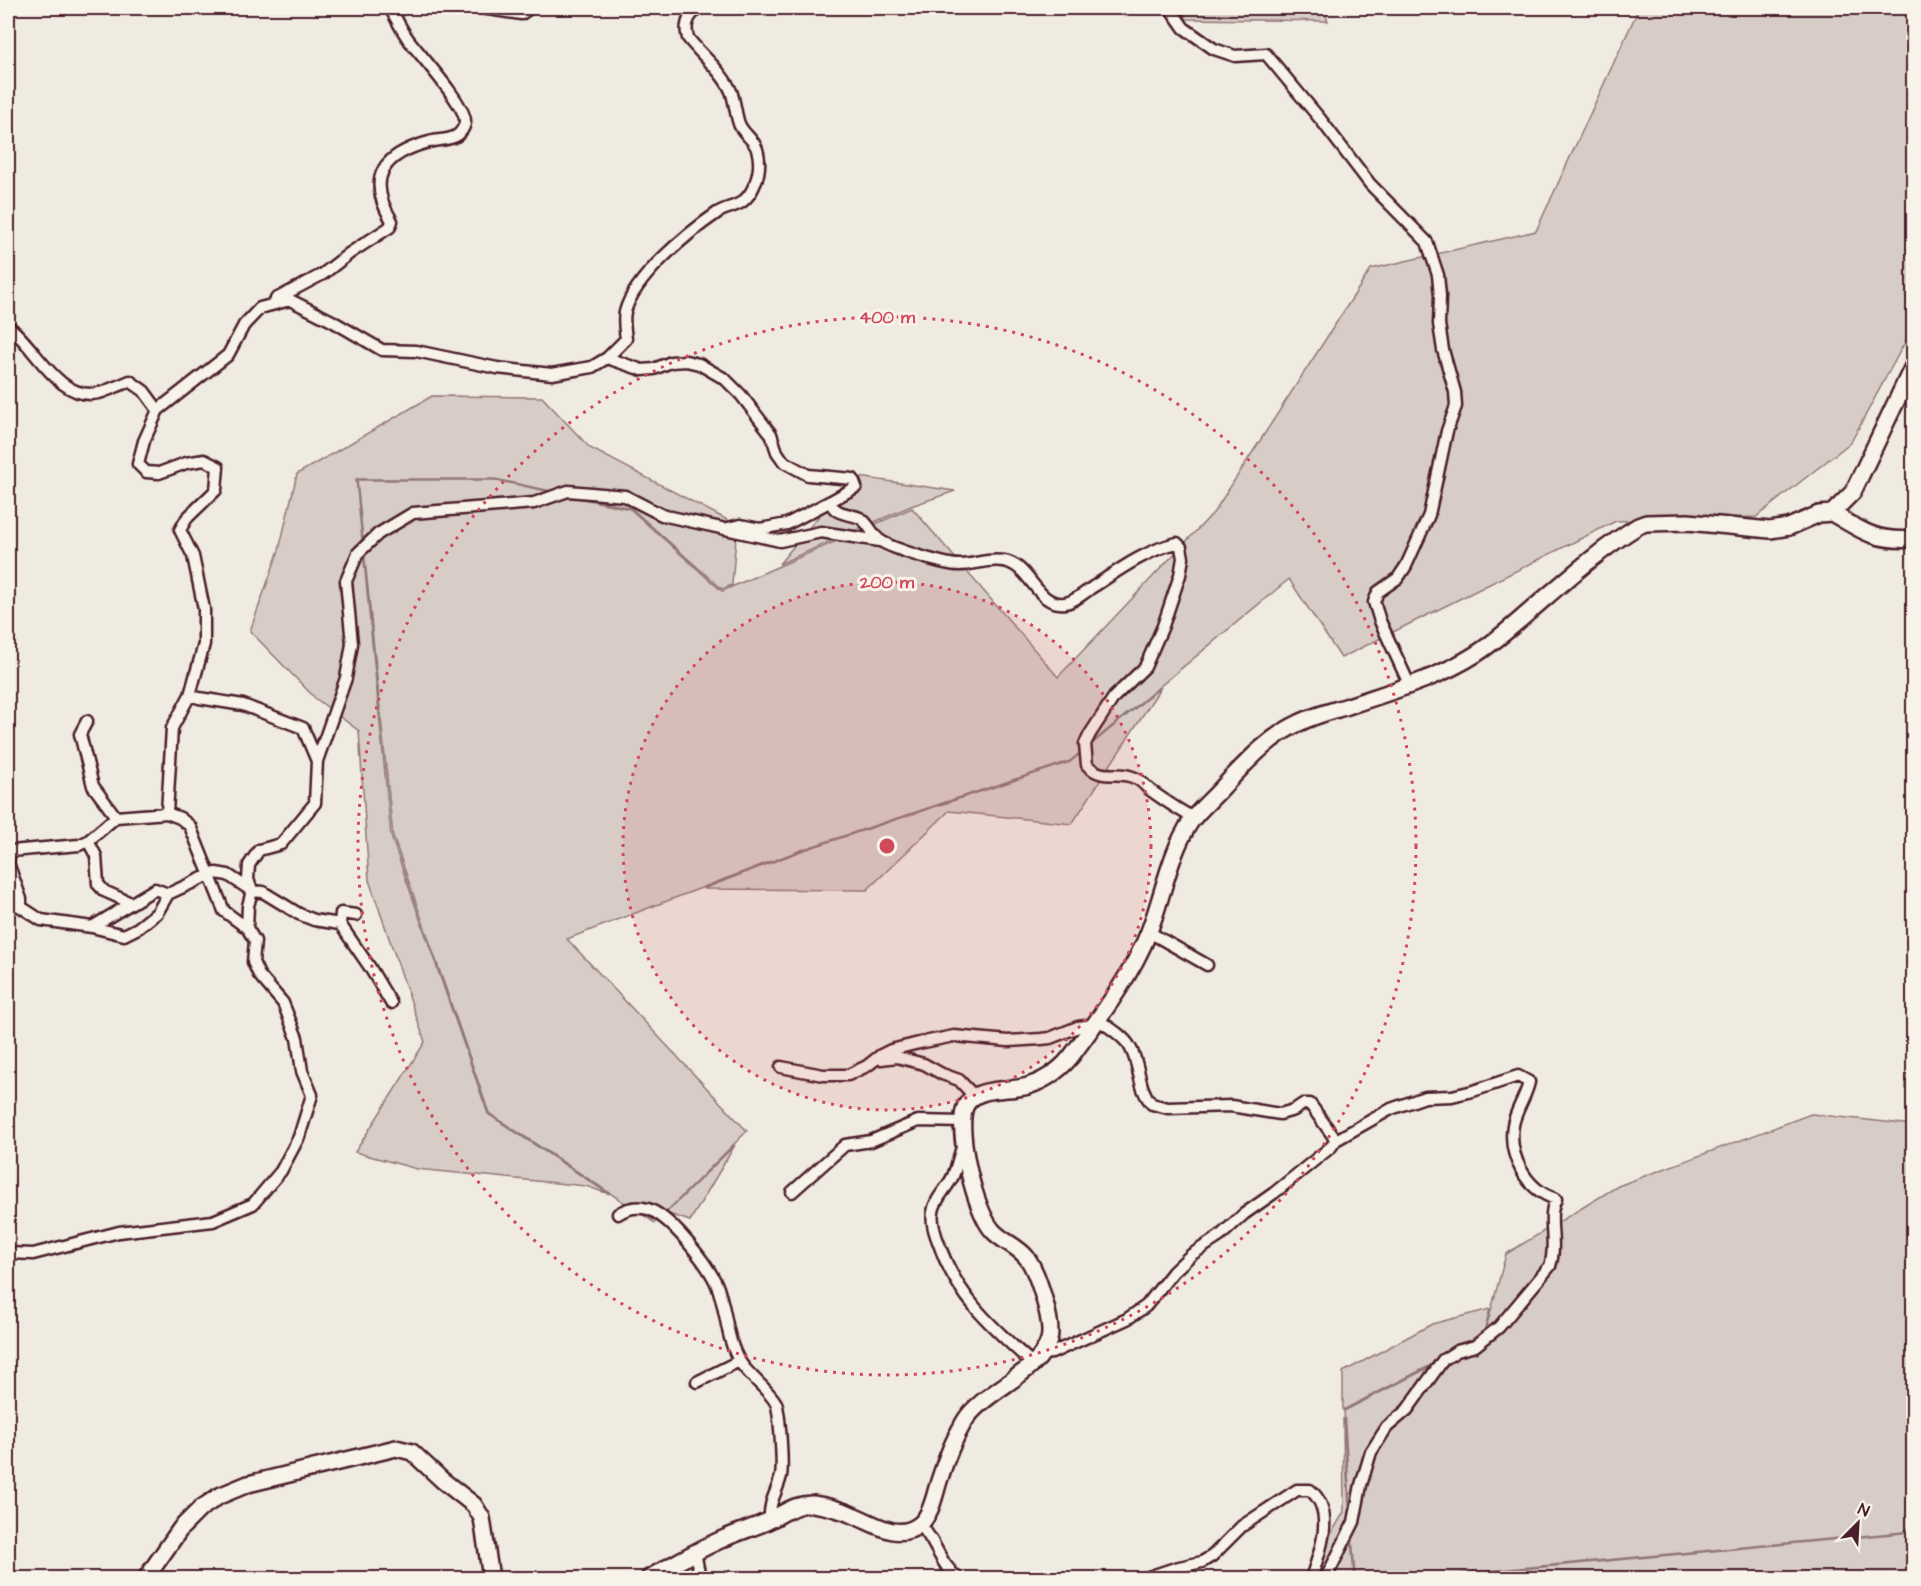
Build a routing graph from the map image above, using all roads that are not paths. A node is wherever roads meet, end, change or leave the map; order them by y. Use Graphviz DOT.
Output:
graph roads {
  1 [pos="481,8"];
  2 [pos="530,8"];
  3 [pos="699,8"];
  4 [pos="1170,8"];
  5 [pos="392,9"];
  6 [pos="260,308"];
  7 [pos="8,326"];
  8 [pos="607,358"];
  9 [pos="1914,364"];
  10 [pos="158,410"];
  11 [pos="831,501"];
  12 [pos="1832,513"];
  13 [pos="722,530"];
  14 [pos="1914,538"];
  15 [pos="881,541"];
  16 [pos="1410,686"];
  17 [pos="190,695"];
  18 [pos="87,721"];
  19 [pos="317,761"];
  20 [pos="167,813"];
  21 [pos="116,817"];
  22 [pos="1194,818"];
  23 [pos="88,841"];
  24 [pos="8,862"];
  25 [pos="208,874"];
  26 [pos="252,891"];
  27 [pos="168,894"];
  28 [pos="8,901"];
  29 [pos="131,903"];
  30 [pos="21,907"];
  31 [pos="356,915"];
  32 [pos="340,924"];
  33 [pos="92,927"];
  34 [pos="247,928"];
  35 [pos="1149,932"];
  36 [pos="1207,965"];
  37 [pos="391,1003"];
  38 [pos="1095,1022"];
  39 [pos="872,1062"];
  40 [pos="781,1067"];
  41 [pos="974,1096"];
  42 [pos="963,1122"];
  43 [pos="1336,1140"];
  44 [pos="965,1141"];
  45 [pos="792,1192"];
  46 [pos="618,1214"];
  47 [pos="8,1253"];
  48 [pos="1037,1358"];
  49 [pos="739,1361"];
  50 [pos="697,1382"];
  51 [pos="770,1520"];
  52 [pos="920,1525"];
  53 [pos="695,1552"];
  54 [pos="146,1578"];
  55 [pos="491,1578"];
  56 [pos="649,1578"];
  57 [pos="700,1578"];
  58 [pos="957,1578"];
  59 [pos="1145,1578"];
  60 [pos="1311,1578"];
  61 [pos="1326,1578"];
  1 -- 2 [label="street"];
  3 -- 8 [label="street"];
  4 -- 16 [label="street"];
  5 -- 6 [label="street"];
  6 -- 8 [label="street"];
  6 -- 10 [label="street"];
  7 -- 10 [label="street"];
  8 -- 11 [label="street"];
  9 -- 12 [label="street"];
  10 -- 17 [label="street"];
  11 -- 13 [label="street"];
  11 -- 15 [label="street"];
  12 -- 14 [label="street"];
  12 -- 16 [label="street"];
  13 -- 15 [label="street"];
  13 -- 19 [label="street"];
  15 -- 22 [label="street"];
  16 -- 22 [label="street"];
  17 -- 19 [label="street"];
  17 -- 20 [label="street"];
  18 -- 21 [label="street"];
  19 -- 26 [label="street"];
  20 -- 21 [label="street"];
  20 -- 25 [label="street"];
  21 -- 23 [label="street"];
  22 -- 35 [label="street"];
  23 -- 24 [label="street"];
  23 -- 29 [label="street"];
  24 -- 30 [label="street"];
  25 -- 26 [label="street"];
  25 -- 27 [label="street"];
  25 -- 34 [label="street"];
  26 -- 32 [label="street"];
  26 -- 34 [label="street"];
  27 -- 29 [label="street"];
  27 -- 33 [label="street"];
  28 -- 30 [label="street"];
  29 -- 33 [label="street"];
  30 -- 33 [label="street"];
  31 -- 32 [label="street"];
  32 -- 37 [label="street"];
  34 -- 47 [label="street"];
  35 -- 36 [label="street"];
  35 -- 38 [label="street"];
  38 -- 39 [label="street"];
  38 -- 41 [label="street"];
  38 -- 43 [label="street"];
  39 -- 40 [label="street"];
  39 -- 41 [label="street"];
  41 -- 42 [label="street"];
  42 -- 44 [label="street"];
  42 -- 45 [label="street"];
  43 -- 48 [label="street"];
  43 -- 61 [label="street"];
  44 -- 48 [label="street"];
  44 -- 48 [label="street"];
  46 -- 49 [label="street"];
  48 -- 52 [label="street"];
  49 -- 50 [label="street"];
  49 -- 51 [label="street"];
  51 -- 52 [label="street"];
  51 -- 53 [label="street"];
  52 -- 58 [label="street"];
  53 -- 56 [label="street"];
  53 -- 57 [label="street"];
  54 -- 55 [label="street"];
  59 -- 60 [label="street"];
}
